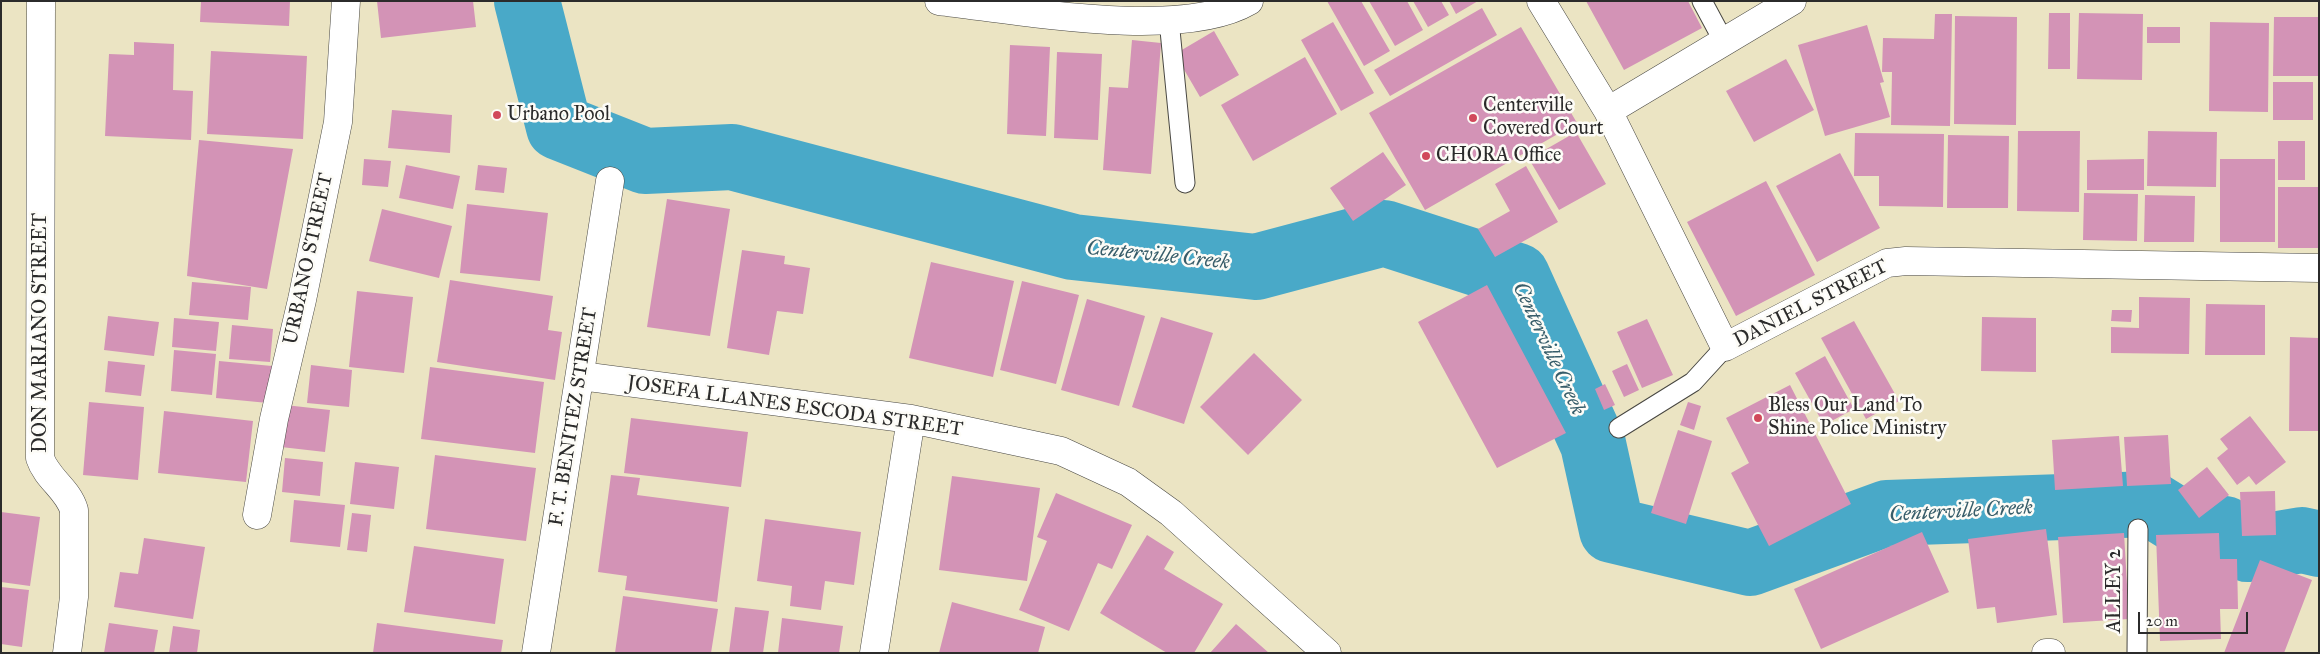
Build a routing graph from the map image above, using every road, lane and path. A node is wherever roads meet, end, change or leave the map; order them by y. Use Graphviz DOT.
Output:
graph roads {
  1 [pos="41,1"];
  2 [pos="346,1"];
  3 [pos="939,1"];
  4 [pos="1249,1"];
  5 [pos="1541,1"];
  6 [pos="1702,1"];
  7 [pos="1792,1"];
  8 [pos="1099,10"];
  9 [pos="1169,20"];
  10 [pos="1724,42"];
  11 [pos="1608,111"];
  12 [pos="610,181"];
  13 [pos="1185,183"];
  14 [pos="2319,268"];
  15 [pos="1725,347"];
  16 [pos="581,376"];
  17 [pos="911,419"];
  18 [pos="1619,428"];
  19 [pos="256,515"];
  20 [pos="2138,529"];
  21 [pos="67,653"];
  22 [pos="536,653"];
  23 [pos="874,653"];
  24 [pos="1327,653"];
  25 [pos="2046,653"];
  26 [pos="2051,653"];
  27 [pos="2137,653"];
  1 -- 21 [label="street, DON MARIANO STREET"];
  2 -- 19 [label="street, URBANO STREET"];
  3 -- 8 [label="street"];
  4 -- 9 [label="street"];
  5 -- 11 [label="street, DANIEL STREET"];
  6 -- 10 [label="lane"];
  7 -- 10 [label="street"];
  8 -- 9 [label="street"];
  9 -- 13 [label="lane"];
  10 -- 11 [label="street"];
  11 -- 15 [label="street, DANIEL STREET"];
  12 -- 16 [label="street, F. T. BENITEZ STREET"];
  14 -- 15 [label="street, DANIEL STREET"];
  15 -- 18 [label="lane"];
  16 -- 17 [label="street, JOSEFA LLANES ESCODA STREET"];
  16 -- 22 [label="street, F. T. BENITEZ STREET"];
  17 -- 23 [label="street"];
  17 -- 24 [label="street, JOSEFA LLANES ESCODA STREET"];
  20 -- 27 [label="lane, ALLEY 2"];
  25 -- 26 [label="street"];
}
